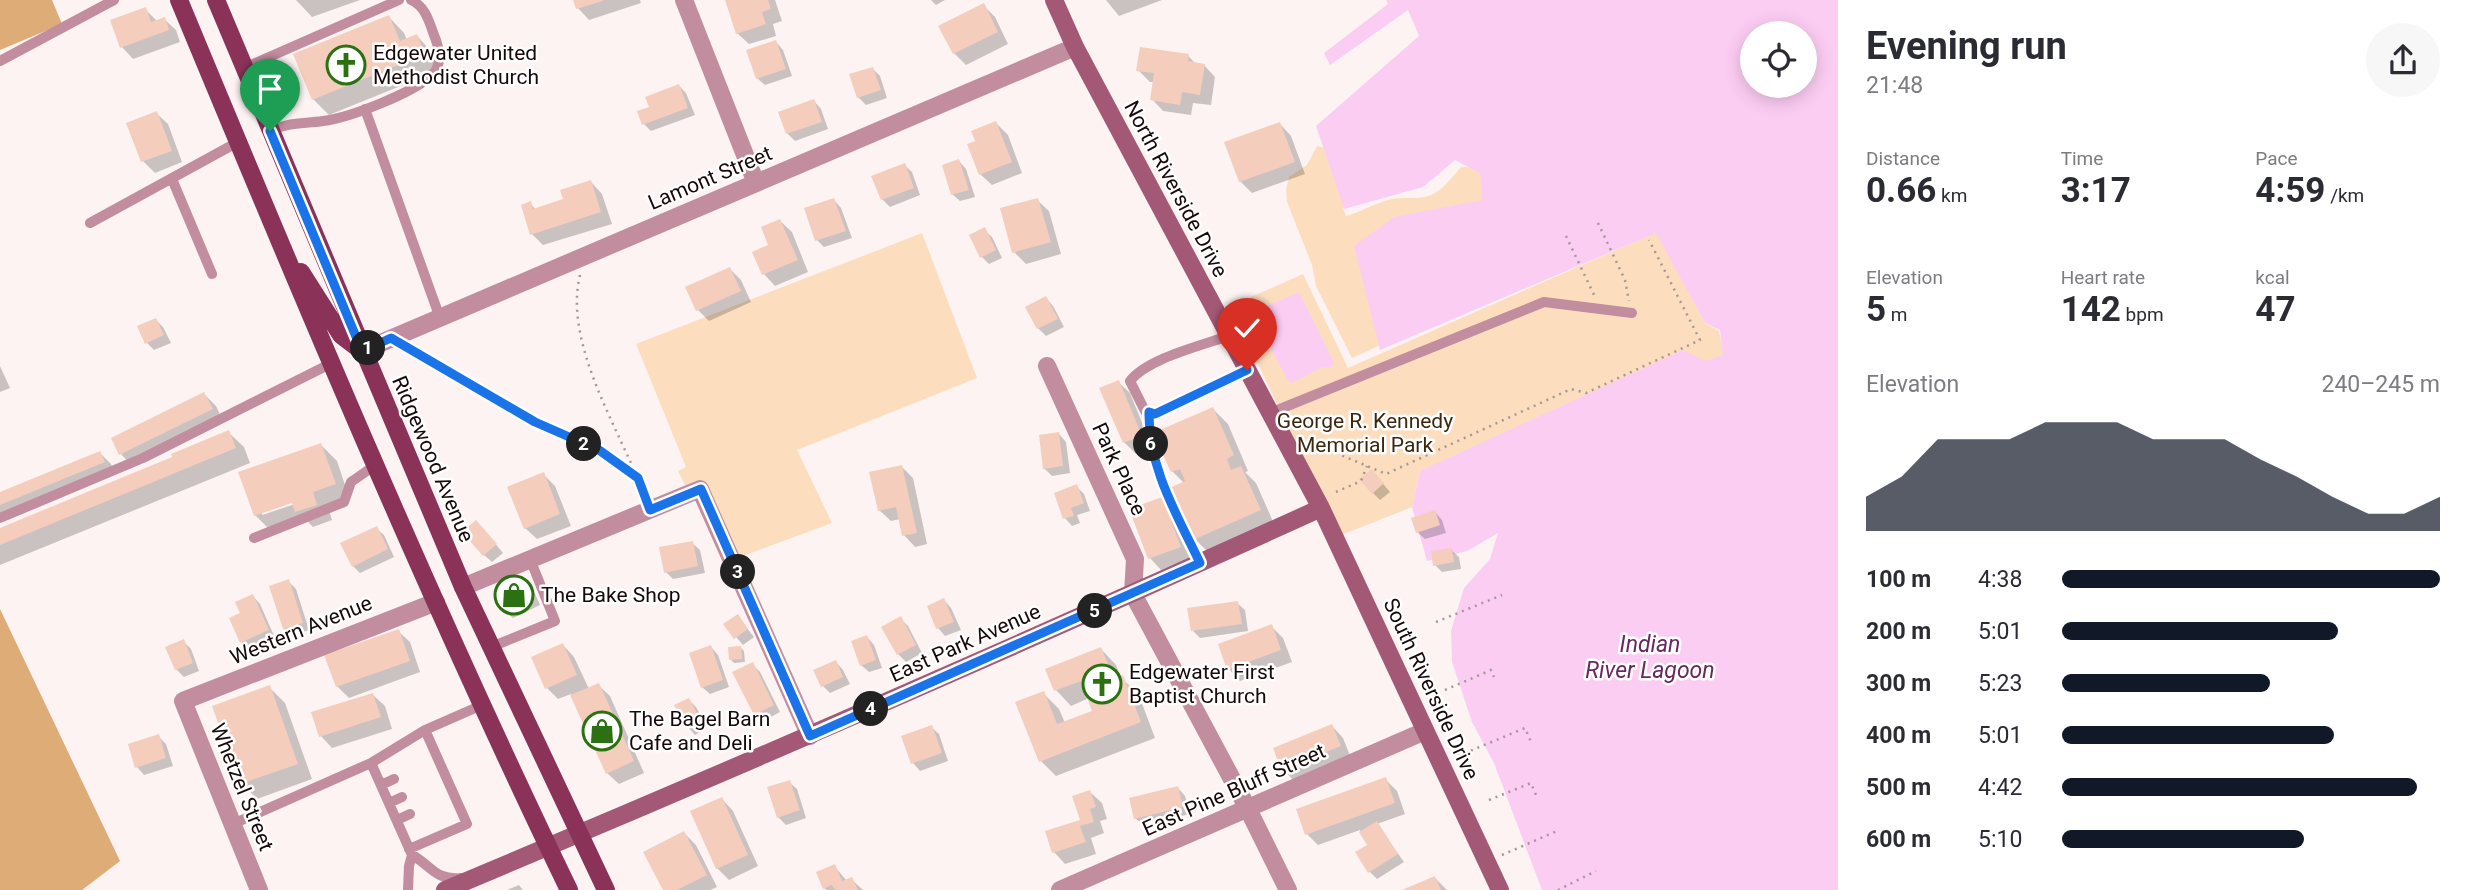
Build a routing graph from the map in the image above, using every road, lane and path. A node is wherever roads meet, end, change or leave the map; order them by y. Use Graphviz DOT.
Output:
graph roads {
  1 [pos="114,0"];
  2 [pos="179,0"];
  3 [pos="216,0"];
  4 [pos="399,0"];
  5 [pos="411,0"];
  6 [pos="684,0"];
  7 [pos="1054,0"];
  8 [pos="1075,47"];
  9 [pos="0,61"];
  10 [pos="244,68"];
  11 [pos="365,109"];
  12 [pos="270,131"];
  13 [pos="238,142"];
  14 [pos="172,179"];
  15 [pos="756,183"];
  16 [pos="90,223"];
  17 [pos="1598,223"];
  18 [pos="1566,236"];
  19 [pos="1649,240"];
  20 [pos="585,256"];
  21 [pos="286,257"];
  22 [pos="212,274"];
  23 [pos="1601,309"];
  24 [pos="1632,313"];
  25 [pos="440,318"];
  26 [pos="1228,336"];
  27 [pos="391,338"];
  28 [pos="362,351"];
  29 [pos="330,365"];
  30 [pos="1047,366"];
  31 [pos="1247,370"];
  32 [pos="1149,412"];
  33 [pos="1270,413"];
  34 [pos="1310,442"];
  35 [pos="374,466"];
  36 [pos="1367,466"];
  37 [pos="638,478"];
  38 [pos="1336,492"];
  39 [pos="1321,508"];
  40 [pos="650,510"];
  41 [pos="0,518"];
  42 [pos="254,538"];
  43 [pos="530,559"];
  44 [pos="1200,563"];
  45 [pos="463,587"];
  46 [pos="1133,594"];
  47 [pos="1503,595"];
  48 [pos="436,602"];
  49 [pos="1436,622"];
  50 [pos="491,647"];
  51 [pos="1494,677"];
  52 [pos="1445,690"];
  53 [pos="183,701"];
  54 [pos="482,705"];
  55 [pos="425,730"];
  56 [pos="1425,731"];
  57 [pos="810,736"];
  58 [pos="1531,742"];
  59 [pos="1458,756"];
  60 [pos="438,760"];
  61 [pos="371,763"];
  62 [pos="426,765"];
  63 [pos="446,778"];
  64 [pos="394,779"];
  65 [pos="435,783"];
  66 [pos="381,785"];
  67 [pos="454,795"];
  68 [pos="1536,795"];
  69 [pos="402,797"];
  70 [pos="443,800"];
  71 [pos="1489,800"];
  72 [pos="389,803"];
  73 [pos="1248,809"];
  74 [pos="410,814"];
  75 [pos="397,820"];
  76 [pos="233,824"];
  77 [pos="1557,831"];
  78 [pos="578,834"];
  79 [pos="548,847"];
  80 [pos="411,852"];
  81 [pos="1500,856"];
  82 [pos="1596,872"];
  83 [pos="479,880"];
  84 [pos="259,890"];
  85 [pos="408,890"];
  86 [pos="445,890"];
  87 [pos="569,890"];
  88 [pos="606,890"];
  89 [pos="1060,890"];
  90 [pos="1288,890"];
  91 [pos="1500,890"];
  92 [pos="1558,890"];
  1 -- 9 [label="lane"];
  2 -- 13 [label="main road"];
  3 -- 10 [label="main road, Ridgewood Avenue"];
  4 -- 10 [label="lane"];
  5 -- 11 [label="lane"];
  6 -- 15 [label="street"];
  7 -- 8 [label="street, North Riverside Drive"];
  8 -- 15 [label="street, Lamont Street"];
  8 -- 26 [label="street, North Riverside Drive"];
  10 -- 12 [label="main road, Ridgewood Avenue"];
  11 -- 12 [label="lane"];
  11 -- 25 [label="lane"];
  12 -- 28 [label="main road, Ridgewood Avenue"];
  13 -- 14 [label="lane"];
  13 -- 21 [label="main road"];
  14 -- 16 [label="lane"];
  14 -- 22 [label="lane"];
  15 -- 20 [label="street, Lamont Street"];
  17 -- 24 [label="path"];
  18 -- 23 [label="path"];
  19 -- 36 [label="path"];
  20 -- 25 [label="street, Lamont Street"];
  20 -- 37 [label="path"];
  21 -- 28 [label="main road"];
  21 -- 29 [label="main road"];
  23 -- 24 [label="lane"];
  23 -- 33 [label="lane"];
  25 -- 27 [label="street, Lamont Street"];
  26 -- 31 [label="street, North Riverside Drive"];
  26 -- 32 [label="lane"];
  27 -- 28 [label="street, Lamont Street"];
  27 -- 37 [label="path"];
  28 -- 45 [label="main road, Ridgewood Avenue"];
  29 -- 35 [label="main road"];
  29 -- 41 [label="lane"];
  30 -- 46 [label="street, Park Place"];
  31 -- 32 [label="lane"];
  31 -- 33 [label="street, North Riverside Drive"];
  32 -- 44 [label="lane"];
  33 -- 39 [label="street, North Riverside Drive"];
  34 -- 36 [label="path"];
  35 -- 42 [label="lane"];
  35 -- 48 [label="main road"];
  36 -- 38 [label="path"];
  37 -- 40 [label="path"];
  39 -- 44 [label="street, East Park Avenue"];
  39 -- 56 [label="street, South Riverside Drive"];
  40 -- 43 [label="street"];
  40 -- 57 [label="street"];
  43 -- 45 [label="street"];
  43 -- 50 [label="lane"];
  44 -- 46 [label="street, East Park Avenue"];
  45 -- 50 [label="main road, Ridgewood Avenue"];
  46 -- 57 [label="street, East Park Avenue"];
  46 -- 73 [label="street"];
  47 -- 49 [label="path"];
  48 -- 53 [label="street, Western Avenue"];
  48 -- 54 [label="main road"];
  50 -- 78 [label="main road, Ridgewood Avenue"];
  51 -- 52 [label="path"];
  53 -- 76 [label="street, Whetzel Street"];
  54 -- 55 [label="lane"];
  54 -- 79 [label="main road"];
  55 -- 60 [label="lane"];
  55 -- 61 [label="lane"];
  56 -- 73 [label="street, East Pine Bluff Street"];
  56 -- 91 [label="street, South Riverside Drive"];
  57 -- 78 [label="street, East Park Avenue"];
  58 -- 59 [label="path"];
  60 -- 62 [label="lane"];
  60 -- 63 [label="lane"];
  61 -- 66 [label="lane"];
  61 -- 76 [label="lane"];
  63 -- 65 [label="lane"];
  63 -- 67 [label="lane"];
  64 -- 66 [label="lane"];
  66 -- 72 [label="lane"];
  67 -- 70 [label="lane"];
  67 -- 80 [label="lane"];
  68 -- 71 [label="path"];
  69 -- 72 [label="lane"];
  72 -- 75 [label="lane"];
  73 -- 89 [label="street, East Pine Bluff Street"];
  73 -- 90 [label="street"];
  74 -- 75 [label="lane"];
  75 -- 80 [label="lane"];
  76 -- 84 [label="street, Whetzel Street"];
  77 -- 81 [label="path"];
  78 -- 79 [label="street, East Park Avenue"];
  78 -- 88 [label="main road, Ridgewood Avenue"];
  79 -- 83 [label="street, East Park Avenue"];
  79 -- 87 [label="main road"];
  80 -- 83 [label="lane"];
  80 -- 85 [label="lane"];
  82 -- 92 [label="path"];
  83 -- 86 [label="street, East Park Avenue"];
}
